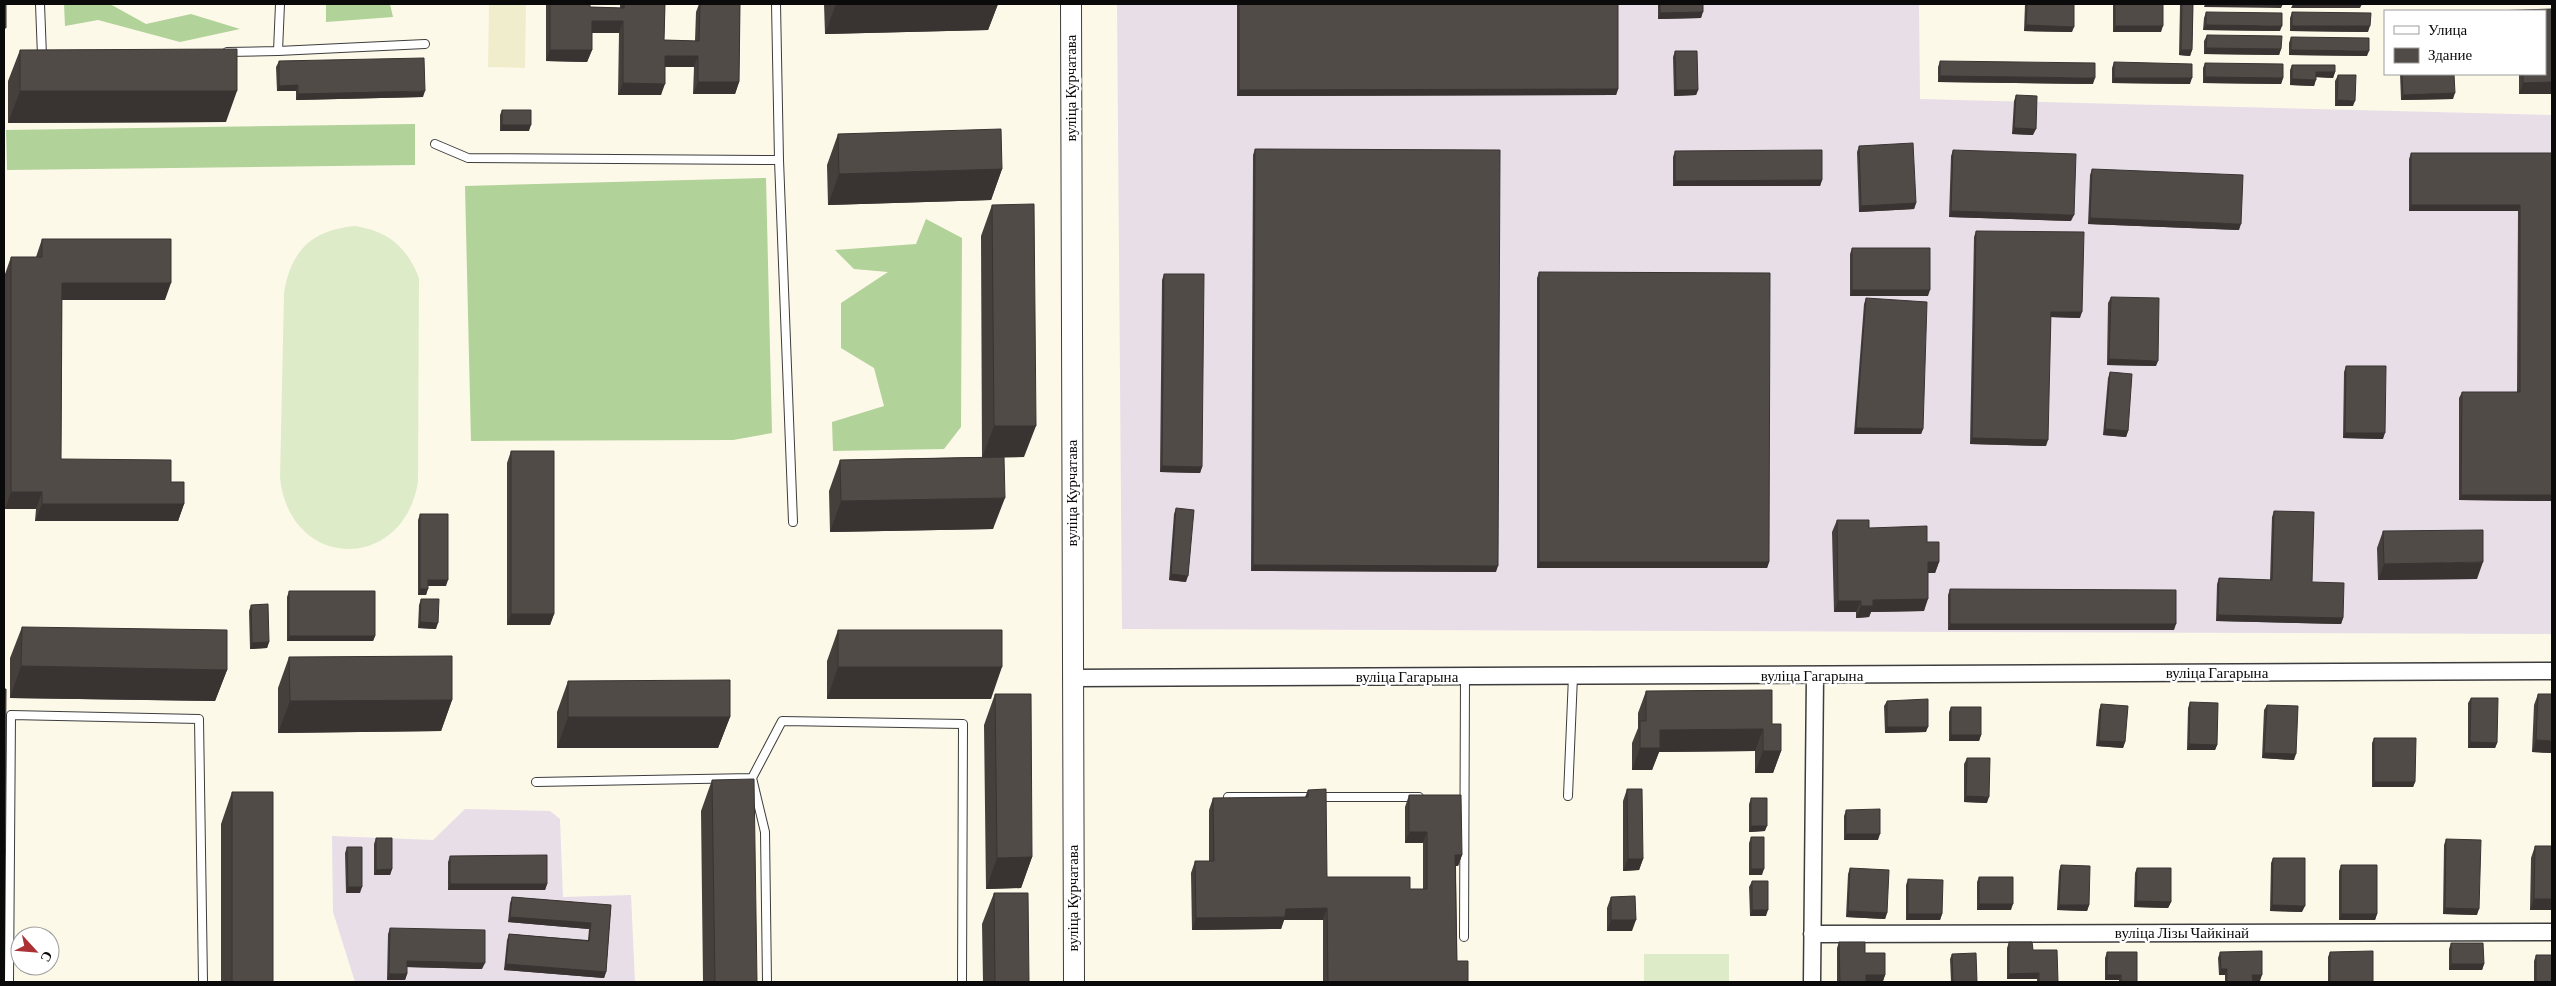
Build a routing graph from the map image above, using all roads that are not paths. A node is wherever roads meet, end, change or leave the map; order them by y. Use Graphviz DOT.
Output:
graph roads {
  1 [pos="40,4"];
  2 [pos="280,4"];
  3 [pos="776,4"];
  4 [pos="1071,4"];
  5 [pos="425,44"];
  6 [pos="278,51"];
  7 [pos="219,52"];
  8 [pos="52,56"];
  9 [pos="435,144"];
  10 [pos="779,160"];
  11 [pos="793,522"];
  12 [pos="2552,671"];
  13 [pos="1573,676"];
  14 [pos="1814,676"];
  15 [pos="1465,677"];
  16 [pos="1072,678"];
  17 [pos="752,778"];
  18 [pos="536,782"];
  19 [pos="1568,796"];
  20 [pos="1228,797"];
  21 [pos="1425,797"];
  22 [pos="1454,798"];
  23 [pos="1464,798"];
  24 [pos="2552,932"];
  25 [pos="1812,934"];
  26 [pos="1464,937"];
  27 [pos="10,982"];
  28 [pos="203,982"];
  29 [pos="767,982"];
  30 [pos="962,982"];
  31 [pos="1074,982"];
  32 [pos="1812,982"];
  1 -- 8 [label="lane"];
  2 -- 6 [label="lane"];
  3 -- 10 [label="lane"];
  4 -- 16 [label="street, вуліца Курчатава"];
  5 -- 6 [label="lane"];
  6 -- 7 [label="lane"];
  9 -- 10 [label="lane"];
  10 -- 11 [label="lane"];
  12 -- 14 [label="street, вуліца Гагарына"];
  13 -- 14 [label="street, вуліца Гагарына"];
  13 -- 15 [label="street, вуліца Гагарына"];
  13 -- 19 [label="lane"];
  14 -- 25 [label="street"];
  15 -- 16 [label="street, вуліца Гагарына"];
  15 -- 23 [label="lane"];
  16 -- 31 [label="street, вуліца Курчатава"];
  17 -- 18 [label="lane"];
  17 -- 29 [label="lane"];
  17 -- 30 [label="lane"];
  20 -- 21 [label="lane"];
  22 -- 23 [label="lane"];
  23 -- 26 [label="lane"];
  24 -- 25 [label="street, вуліца Лізы Чайкінай"];
  25 -- 32 [label="street"];
  27 -- 28 [label="lane"];
}
